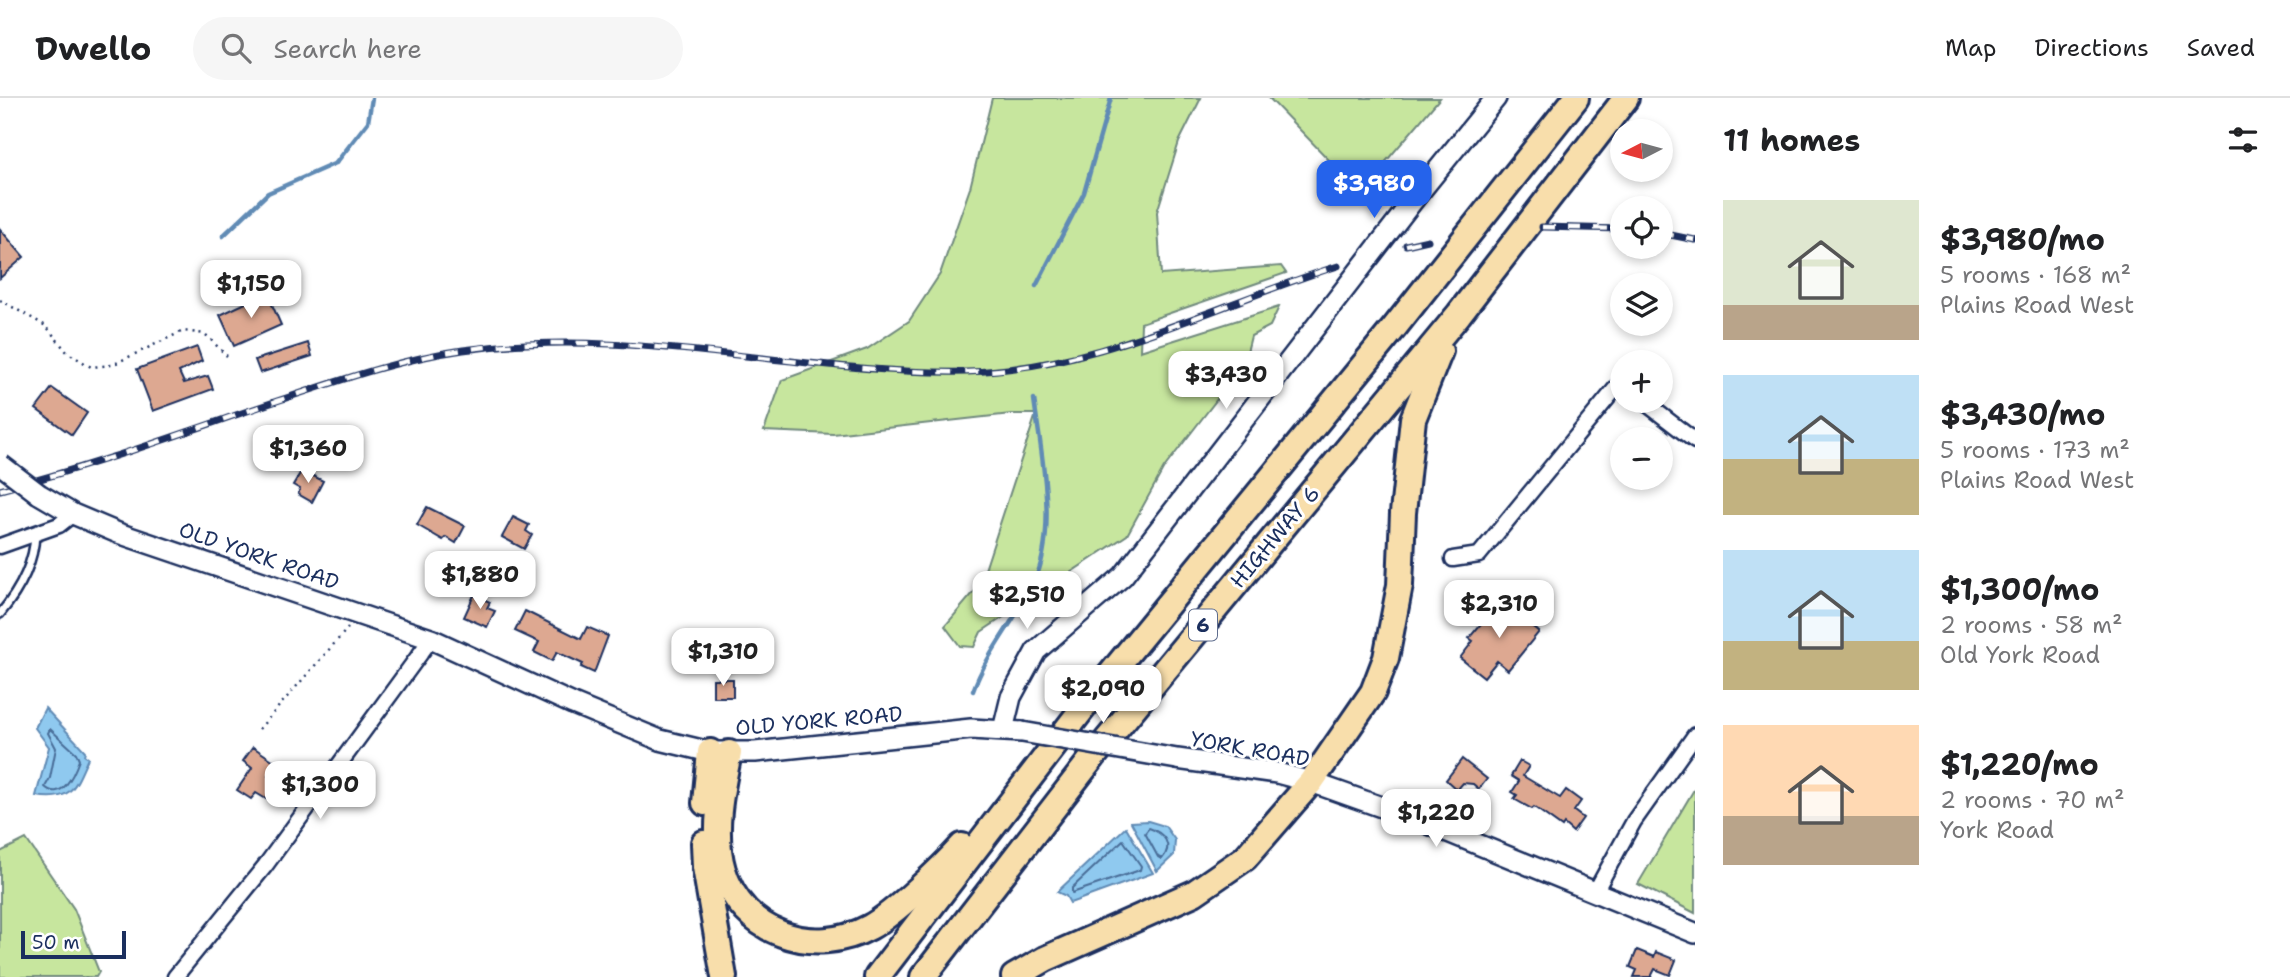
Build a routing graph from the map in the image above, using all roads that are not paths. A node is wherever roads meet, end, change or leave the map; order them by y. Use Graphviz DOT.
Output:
graph roads {
  1 [pos="1496,98"];
  2 [pos="1576,98"];
  3 [pos="1626,98"];
  4 [pos="1459,314"];
  5 [pos="1610,395"];
  6 [pos="1659,413"];
  7 [pos="1695,441"];
  8 [pos="0,465"];
  9 [pos="73,514"];
  10 [pos="35,533"];
  11 [pos="0,546"];
  12 [pos="1453,559"];
  13 [pos="0,614"];
  14 [pos="432,639"];
  15 [pos="1087,703"];
  16 [pos="1013,731"];
  17 [pos="1695,735"];
  18 [pos="719,752"];
  19 [pos="1311,782"];
  20 [pos="1595,892"];
  21 [pos="1695,933"];
  22 [pos="174,977"];
  23 [pos="724,977"];
  24 [pos="877,977"];
  25 [pos="923,977"];
  26 [pos="1014,977"];
  1 -- 16 [label="main road"];
  2 -- 15 [label="highway, HIGHWAY 6 / 6"];
  3 -- 4 [label="highway, HIGHWAY 6 / 6"];
  4 -- 19 [label="highway"];
  4 -- 25 [label="highway, HIGHWAY 6 / 6"];
  5 -- 12 [label="street"];
  6 -- 7 [label="street"];
  8 -- 9 [label="main road, OLD YORK ROAD, bridge"];
  9 -- 10 [label="street"];
  9 -- 14 [label="main road, OLD YORK ROAD"];
  10 -- 11 [label="street"];
  10 -- 13 [label="lane"];
  14 -- 18 [label="main road, OLD YORK ROAD"];
  14 -- 22 [label="street"];
  15 -- 18 [label="highway"];
  15 -- 24 [label="highway, HIGHWAY 6 / 6"];
  16 -- 18 [label="main road, OLD YORK ROAD"];
  16 -- 19 [label="main road, YORK ROAD, bridge"];
  17 -- 20 [label="street"];
  18 -- 23 [label="highway"];
  19 -- 20 [label="main road, YORK ROAD"];
  19 -- 26 [label="highway"];
  20 -- 21 [label="main road, YORK ROAD"];
}
